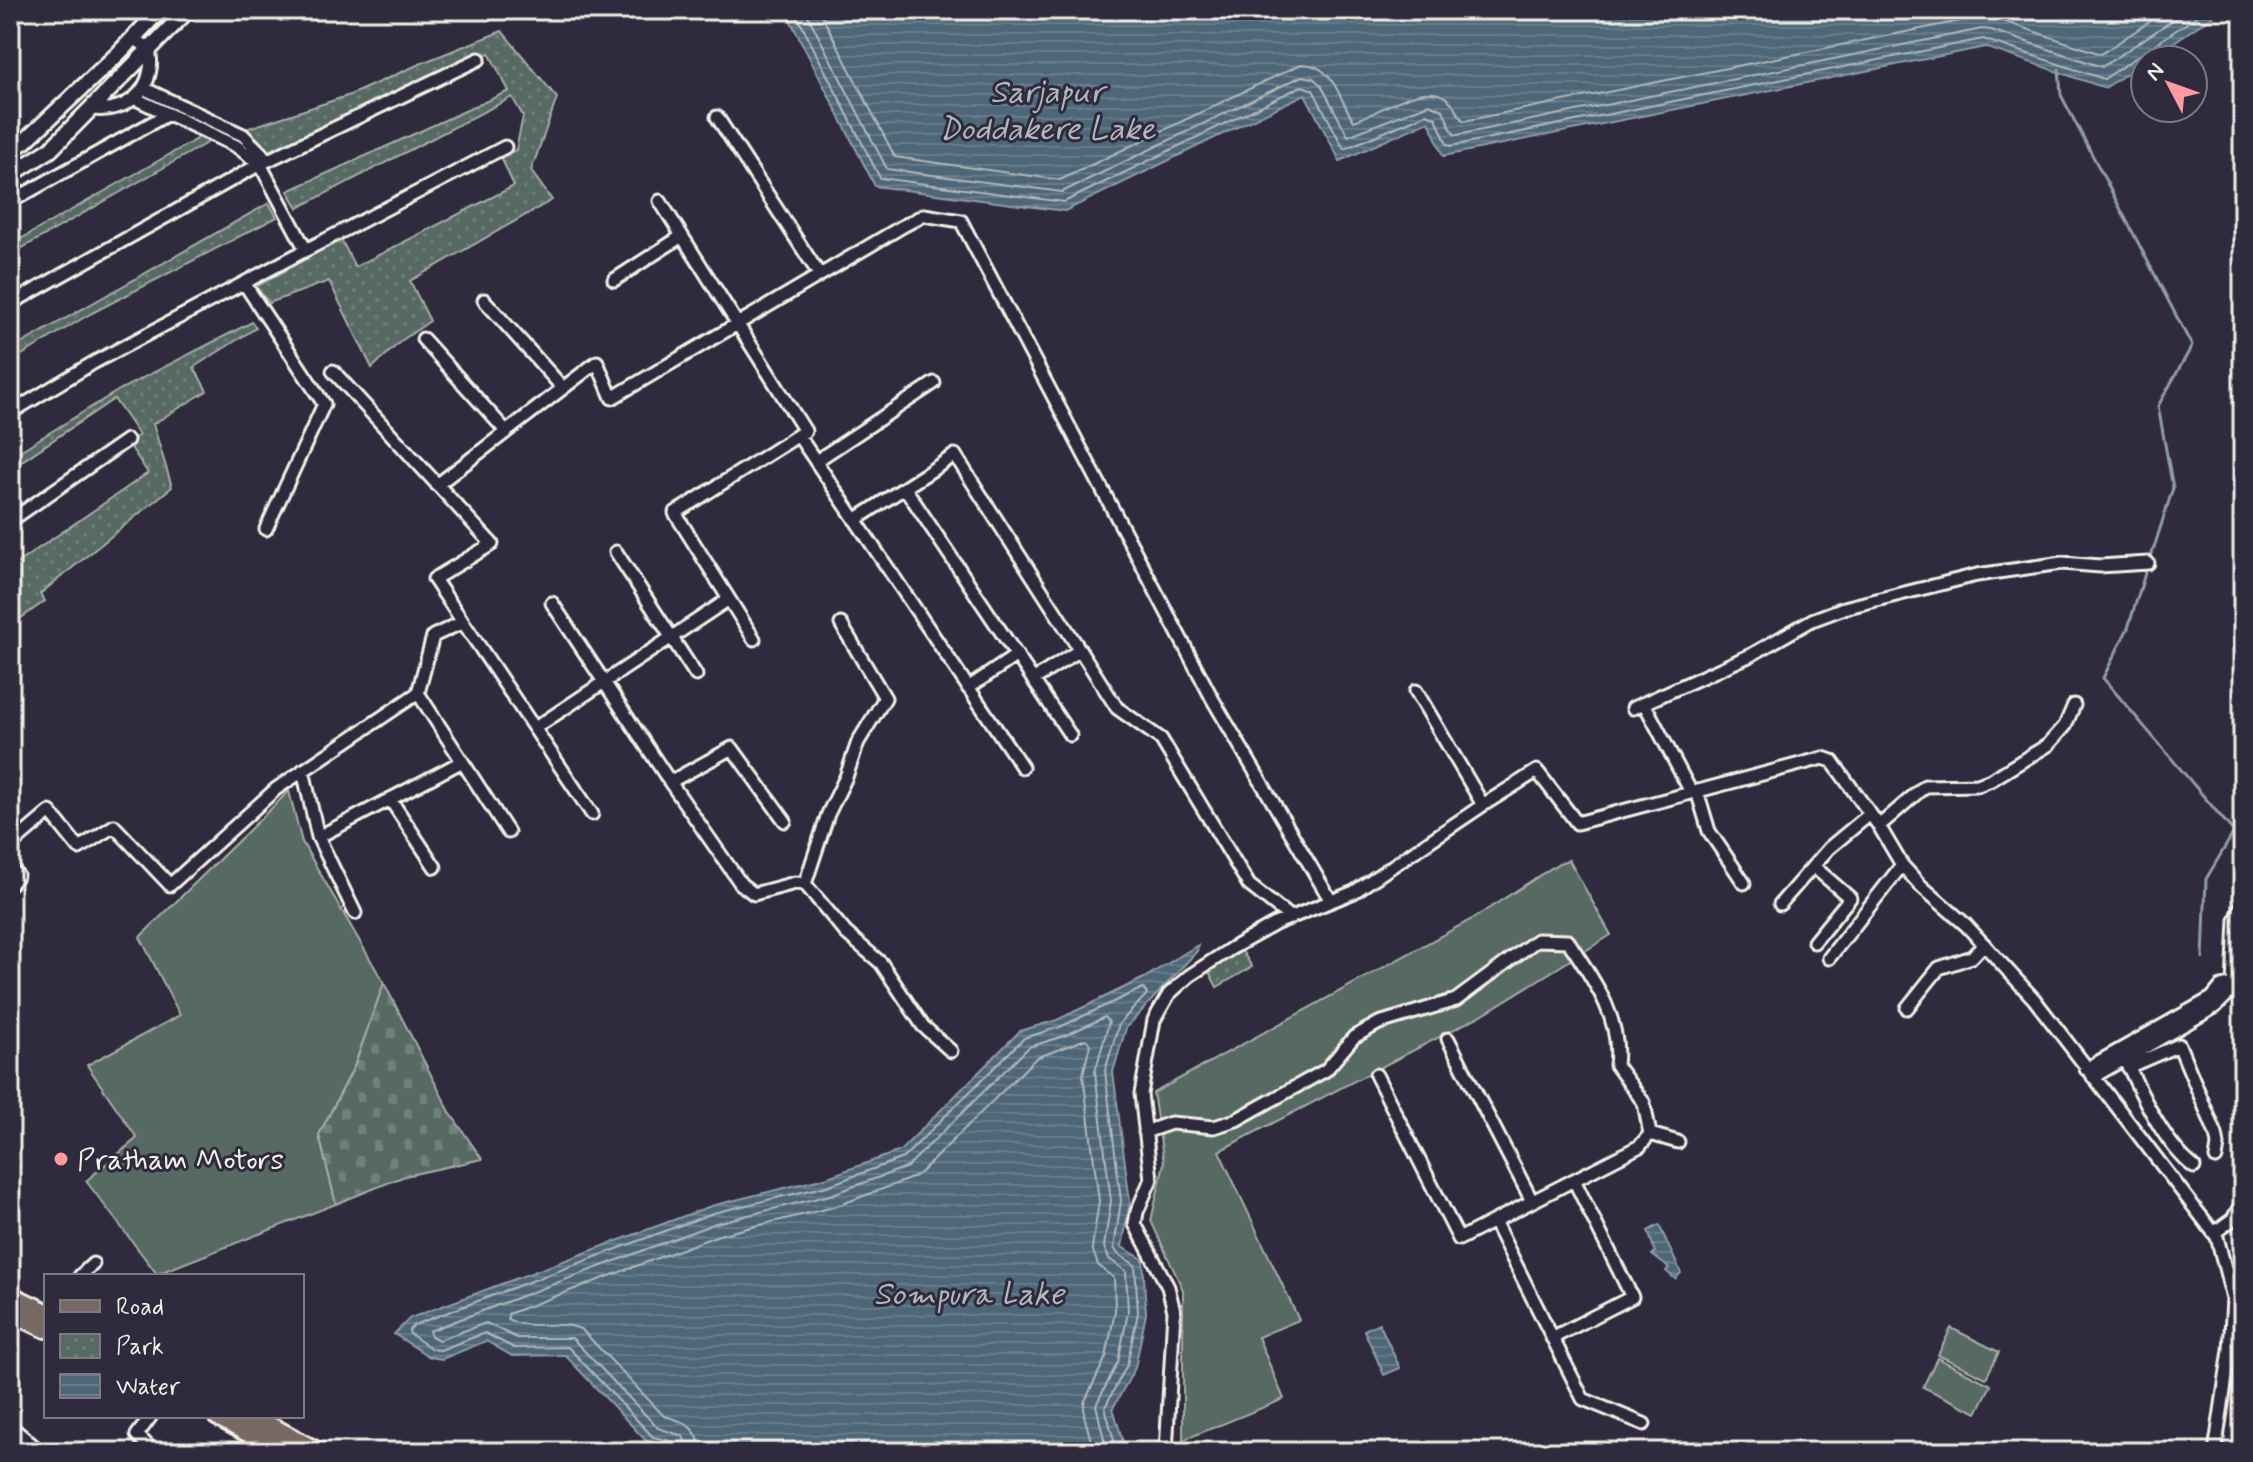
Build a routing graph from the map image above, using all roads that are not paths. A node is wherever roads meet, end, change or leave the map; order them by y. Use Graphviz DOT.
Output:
graph roads {
  1 [pos="160,10"];
  2 [pos="188,10"];
  3 [pos="134,37"];
  4 [pos="149,51"];
  5 [pos="479,59"];
  6 [pos="143,88"];
  7 [pos="134,98"];
  8 [pos="93,109"];
  9 [pos="168,114"];
  10 [pos="717,117"];
  11 [pos="505,147"];
  12 [pos="10,150"];
  13 [pos="260,164"];
  14 [pos="10,175"];
  15 [pos="660,201"];
  16 [pos="10,202"];
  17 [pos="682,236"];
  18 [pos="306,250"];
  19 [pos="819,274"];
  20 [pos="614,280"];
  21 [pos="244,283"];
  22 [pos="484,300"];
  23 [pos="10,304"];
  24 [pos="737,323"];
  25 [pos="423,339"];
  26 [pos="333,371"];
  27 [pos="934,383"];
  28 [pos="563,388"];
  29 [pos="10,413"];
  30 [pos="506,431"];
  31 [pos="798,435"];
  32 [pos="127,440"];
  33 [pos="816,461"];
  34 [pos="437,485"];
  35 [pos="905,488"];
  36 [pos="855,520"];
  37 [pos="10,521"];
  38 [pos="266,529"];
  39 [pos="616,552"];
  40 [pos="2148,563"];
  41 [pos="729,599"];
  42 [pos="552,603"];
  43 [pos="463,622"];
  44 [pos="841,624"];
  45 [pos="672,637"];
  46 [pos="754,639"];
  47 [pos="1080,650"];
  48 [pos="1017,655"];
  49 [pos="696,675"];
  50 [pos="1033,680"];
  51 [pos="604,682"];
  52 [pos="968,688"];
  53 [pos="1416,691"];
  54 [pos="418,693"];
  55 [pos="2074,705"];
  56 [pos="535,728"];
  57 [pos="1070,735"];
  58 [pos="461,762"];
  59 [pos="1022,767"];
  60 [pos="303,770"];
  61 [pos="670,782"];
  62 [pos="1694,792"];
  63 [pos="390,799"];
  64 [pos="1483,805"];
  65 [pos="592,814"];
  66 [pos="1870,814"];
  67 [pos="785,821"];
  68 [pos="1879,826"];
  69 [pos="508,832"];
  70 [pos="318,837"];
  71 [pos="10,846"];
  72 [pos="1902,865"];
  73 [pos="1813,866"];
  74 [pos="435,867"];
  75 [pos="10,868"];
  76 [pos="1744,883"];
  77 [pos="10,884"];
  78 [pos="805,884"];
  79 [pos="1331,901"];
  80 [pos="2243,902"];
  81 [pos="1780,904"];
  82 [pos="355,913"];
  83 [pos="1291,918"];
  84 [pos="1814,942"];
  85 [pos="1984,944"];
  86 [pos="1829,958"];
  87 [pos="2233,984"];
  88 [pos="1907,1008"];
  89 [pos="1448,1039"];
  90 [pos="951,1051"];
  91 [pos="2126,1063"];
  92 [pos="2089,1073"];
  93 [pos="1376,1075"];
  94 [pos="1145,1132"];
  95 [pos="1650,1134"];
  96 [pos="1678,1142"];
  97 [pos="2216,1158"];
  98 [pos="2194,1167"];
  99 [pos="1574,1180"];
  100 [pos="1532,1201"];
  101 [pos="2243,1201"];
  102 [pos="1494,1221"];
  103 [pos="2214,1233"];
  104 [pos="93,1264"];
  105 [pos="82,1274"];
  106 [pos="10,1296"];
  107 [pos="10,1311"];
  108 [pos="44,1314"];
  109 [pos="44,1315"];
  110 [pos="2237,1318"];
  111 [pos="1552,1338"];
  112 [pos="150,1418"];
  113 [pos="222,1418"];
  114 [pos="254,1418"];
  115 [pos="1644,1424"];
  116 [pos="10,1426"];
  117 [pos="41,1452"];
  118 [pos="154,1452"];
  119 [pos="285,1452"];
  120 [pos="317,1452"];
  121 [pos="1166,1452"];
  122 [pos="2215,1452"];
  1 -- 3 [label="street"];
  2 -- 4 [label="street"];
  3 -- 4 [label="street"];
  3 -- 12 [label="street"];
  4 -- 6 [label="street"];
  4 -- 8 [label="street"];
  5 -- 13 [label="street"];
  6 -- 7 [label="street"];
  6 -- 13 [label="street"];
  7 -- 8 [label="street"];
  7 -- 9 [label="street"];
  8 -- 14 [label="street"];
  9 -- 13 [label="street"];
  9 -- 16 [label="street"];
  10 -- 19 [label="street"];
  11 -- 18 [label="street"];
  13 -- 18 [label="street"];
  13 -- 23 [label="street"];
  15 -- 17 [label="street"];
  17 -- 20 [label="street"];
  17 -- 24 [label="street"];
  18 -- 21 [label="street"];
  19 -- 24 [label="street"];
  19 -- 79 [label="street"];
  21 -- 29 [label="street"];
  21 -- 38 [label="street"];
  22 -- 28 [label="street"];
  24 -- 28 [label="street"];
  24 -- 31 [label="street"];
  25 -- 30 [label="street"];
  26 -- 34 [label="street"];
  27 -- 33 [label="street"];
  28 -- 30 [label="street"];
  30 -- 34 [label="street"];
  31 -- 33 [label="street"];
  31 -- 41 [label="street"];
  32 -- 37 [label="street"];
  33 -- 36 [label="street"];
  34 -- 43 [label="street"];
  35 -- 36 [label="street"];
  35 -- 47 [label="street"];
  35 -- 48 [label="street"];
  36 -- 52 [label="street"];
  39 -- 45 [label="street"];
  40 -- 62 [label="street"];
  41 -- 45 [label="street"];
  41 -- 46 [label="street"];
  42 -- 51 [label="street"];
  43 -- 54 [label="street"];
  43 -- 56 [label="street"];
  44 -- 78 [label="street"];
  45 -- 49 [label="street"];
  45 -- 51 [label="street"];
  47 -- 50 [label="street"];
  47 -- 83 [label="street"];
  48 -- 50 [label="street"];
  48 -- 52 [label="street"];
  50 -- 57 [label="street"];
  51 -- 56 [label="street"];
  51 -- 61 [label="street"];
  52 -- 59 [label="street"];
  53 -- 64 [label="street"];
  54 -- 58 [label="street"];
  54 -- 60 [label="street"];
  55 -- 68 [label="street"];
  56 -- 65 [label="street"];
  58 -- 63 [label="street"];
  58 -- 69 [label="street"];
  60 -- 70 [label="street"];
  60 -- 71 [label="street"];
  61 -- 67 [label="street"];
  61 -- 78 [label="street"];
  62 -- 64 [label="street"];
  62 -- 66 [label="street"];
  62 -- 76 [label="street"];
  63 -- 70 [label="street"];
  63 -- 74 [label="street"];
  64 -- 79 [label="street"];
  66 -- 68 [label="street"];
  66 -- 73 [label="street"];
  68 -- 72 [label="street"];
  70 -- 82 [label="street"];
  72 -- 85 [label="street"];
  72 -- 86 [label="street"];
  73 -- 81 [label="street"];
  73 -- 84 [label="street"];
  75 -- 77 [label="street"];
  78 -- 90 [label="street"];
  79 -- 83 [label="street"];
  80 -- 87 [label="street"];
  83 -- 94 [label="street"];
  85 -- 88 [label="street"];
  85 -- 92 [label="street"];
  87 -- 91 [label="street"];
  87 -- 92 [label="street"];
  89 -- 100 [label="street"];
  91 -- 92 [label="street"];
  91 -- 97 [label="street"];
  91 -- 98 [label="street"];
  92 -- 103 [label="street"];
  93 -- 102 [label="street"];
  94 -- 95 [label="street"];
  94 -- 121 [label="street"];
  95 -- 96 [label="street"];
  95 -- 99 [label="street"];
  99 -- 100 [label="street"];
  99 -- 111 [label="street"];
  100 -- 102 [label="street"];
  101 -- 103 [label="street"];
  102 -- 111 [label="street"];
  103 -- 110 [label="street"];
  104 -- 105 [label="street"];
  106 -- 108 [label="main road"];
  107 -- 109 [label="main road"];
  110 -- 122 [label="street"];
  111 -- 115 [label="street"];
  112 -- 118 [label="street"];
  113 -- 119 [label="main road"];
  114 -- 120 [label="main road"];
  116 -- 117 [label="street"];
}
